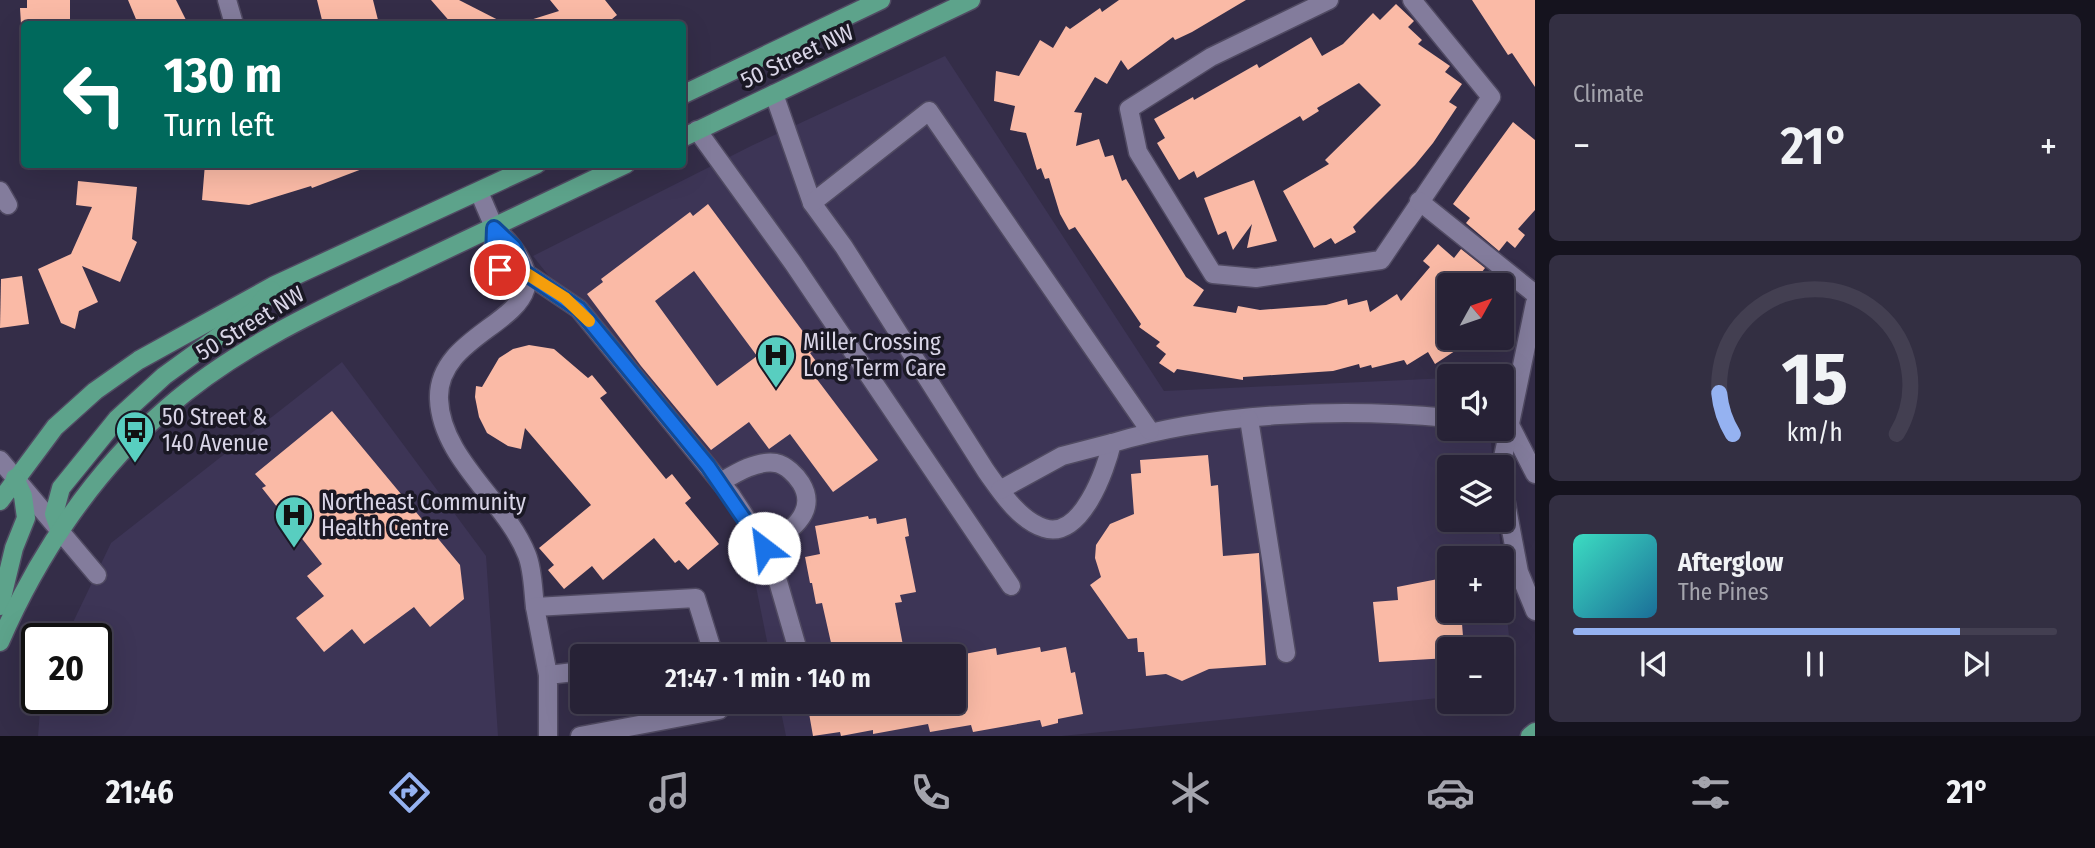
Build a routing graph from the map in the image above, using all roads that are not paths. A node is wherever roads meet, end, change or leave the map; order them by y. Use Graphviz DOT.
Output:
graph roads {
  1 [pos="227,0"];
  2 [pos="881,0"];
  3 [pos="971,0"];
  4 [pos="1329,0"];
  5 [pos="1412,0"];
  6 [pos="233,21"];
  7 [pos="686,93"];
  8 [pos="774,94"];
  9 [pos="690,134"];
  10 [pos="529,168"];
  11 [pos="618,168"];
  12 [pos="479,192"];
  13 [pos="1419,201"];
  14 [pos="812,203"];
  15 [pos="494,228"];
  16 [pos="524,272"];
  17 [pos="275,285"];
  18 [pos="523,294"];
  19 [pos="1535,294"];
  20 [pos="1535,303"];
  21 [pos="1514,391"];
  22 [pos="1437,417"];
  23 [pos="1249,419"];
  24 [pos="1150,431"];
  25 [pos="1514,439"];
  26 [pos="1112,443"];
  27 [pos="0,460"];
  28 [pos="1535,474"];
  29 [pos="15,478"];
  30 [pos="721,482"];
  31 [pos="1000,490"];
  32 [pos="0,501"];
  33 [pos="60,531"];
  34 [pos="1511,532"];
  35 [pos="764,548"];
  36 [pos="97,575"];
  37 [pos="1011,586"];
  38 [pos="0,606"];
  39 [pos="535,607"];
  40 [pos="1535,611"];
  41 [pos="0,642"];
  42 [pos="711,644"];
  43 [pos="796,644"];
  44 [pos="1286,653"];
  45 [pos="570,672"];
  46 [pos="548,674"];
  47 [pos="698,714"];
  48 [pos="1535,732"];
  49 [pos="548,736"];
  50 [pos="580,736"];
  51 [pos="1530,736"];
  1 -- 6 [label="street"];
  2 -- 7 [label="main road, 50 Street NW"];
  3 -- 8 [label="main road, 50 Street NW"];
  4 -- 13 [label="street"];
  5 -- 13 [label="street"];
  8 -- 9 [label="main road, 50 Street NW"];
  8 -- 14 [label="street"];
  9 -- 37 [label="street"];
  10 -- 12 [label="main road, 50 Street NW"];
  11 -- 15 [label="main road, 50 Street NW"];
  12 -- 15 [label="street"];
  12 -- 17 [label="main road, 50 Street NW"];
  13 -- 19 [label="street"];
  14 -- 24 [label="street"];
  14 -- 31 [label="street"];
  15 -- 16 [label="street"];
  15 -- 18 [label="street"];
  15 -- 33 [label="main road, 50 Street NW"];
  16 -- 18 [label="street"];
  16 -- 30 [label="street"];
  17 -- 29 [label="main road, 50 Street NW"];
  17 -- 33 [label="main road"];
  18 -- 39 [label="street"];
  20 -- 21 [label="street"];
  22 -- 23 [label="street"];
  23 -- 24 [label="street"];
  23 -- 44 [label="street"];
  24 -- 26 [label="street"];
  25 -- 28 [label="street"];
  26 -- 31 [label="street"];
  26 -- 31 [label="street"];
  27 -- 29 [label="street"];
  29 -- 32 [label="main road, 50 Street NW"];
  29 -- 33 [label="street"];
  29 -- 38 [label="main road"];
  30 -- 35 [label="street"];
  30 -- 35 [label="street"];
  33 -- 36 [label="street"];
  33 -- 41 [label="main road, 50 Street NW"];
  34 -- 40 [label="street"];
  35 -- 43 [label="street"];
  39 -- 42 [label="street"];
  39 -- 46 [label="street"];
  45 -- 46 [label="street"];
  46 -- 49 [label="street"];
  47 -- 50 [label="street"];
  48 -- 51 [label="main road"];
}
